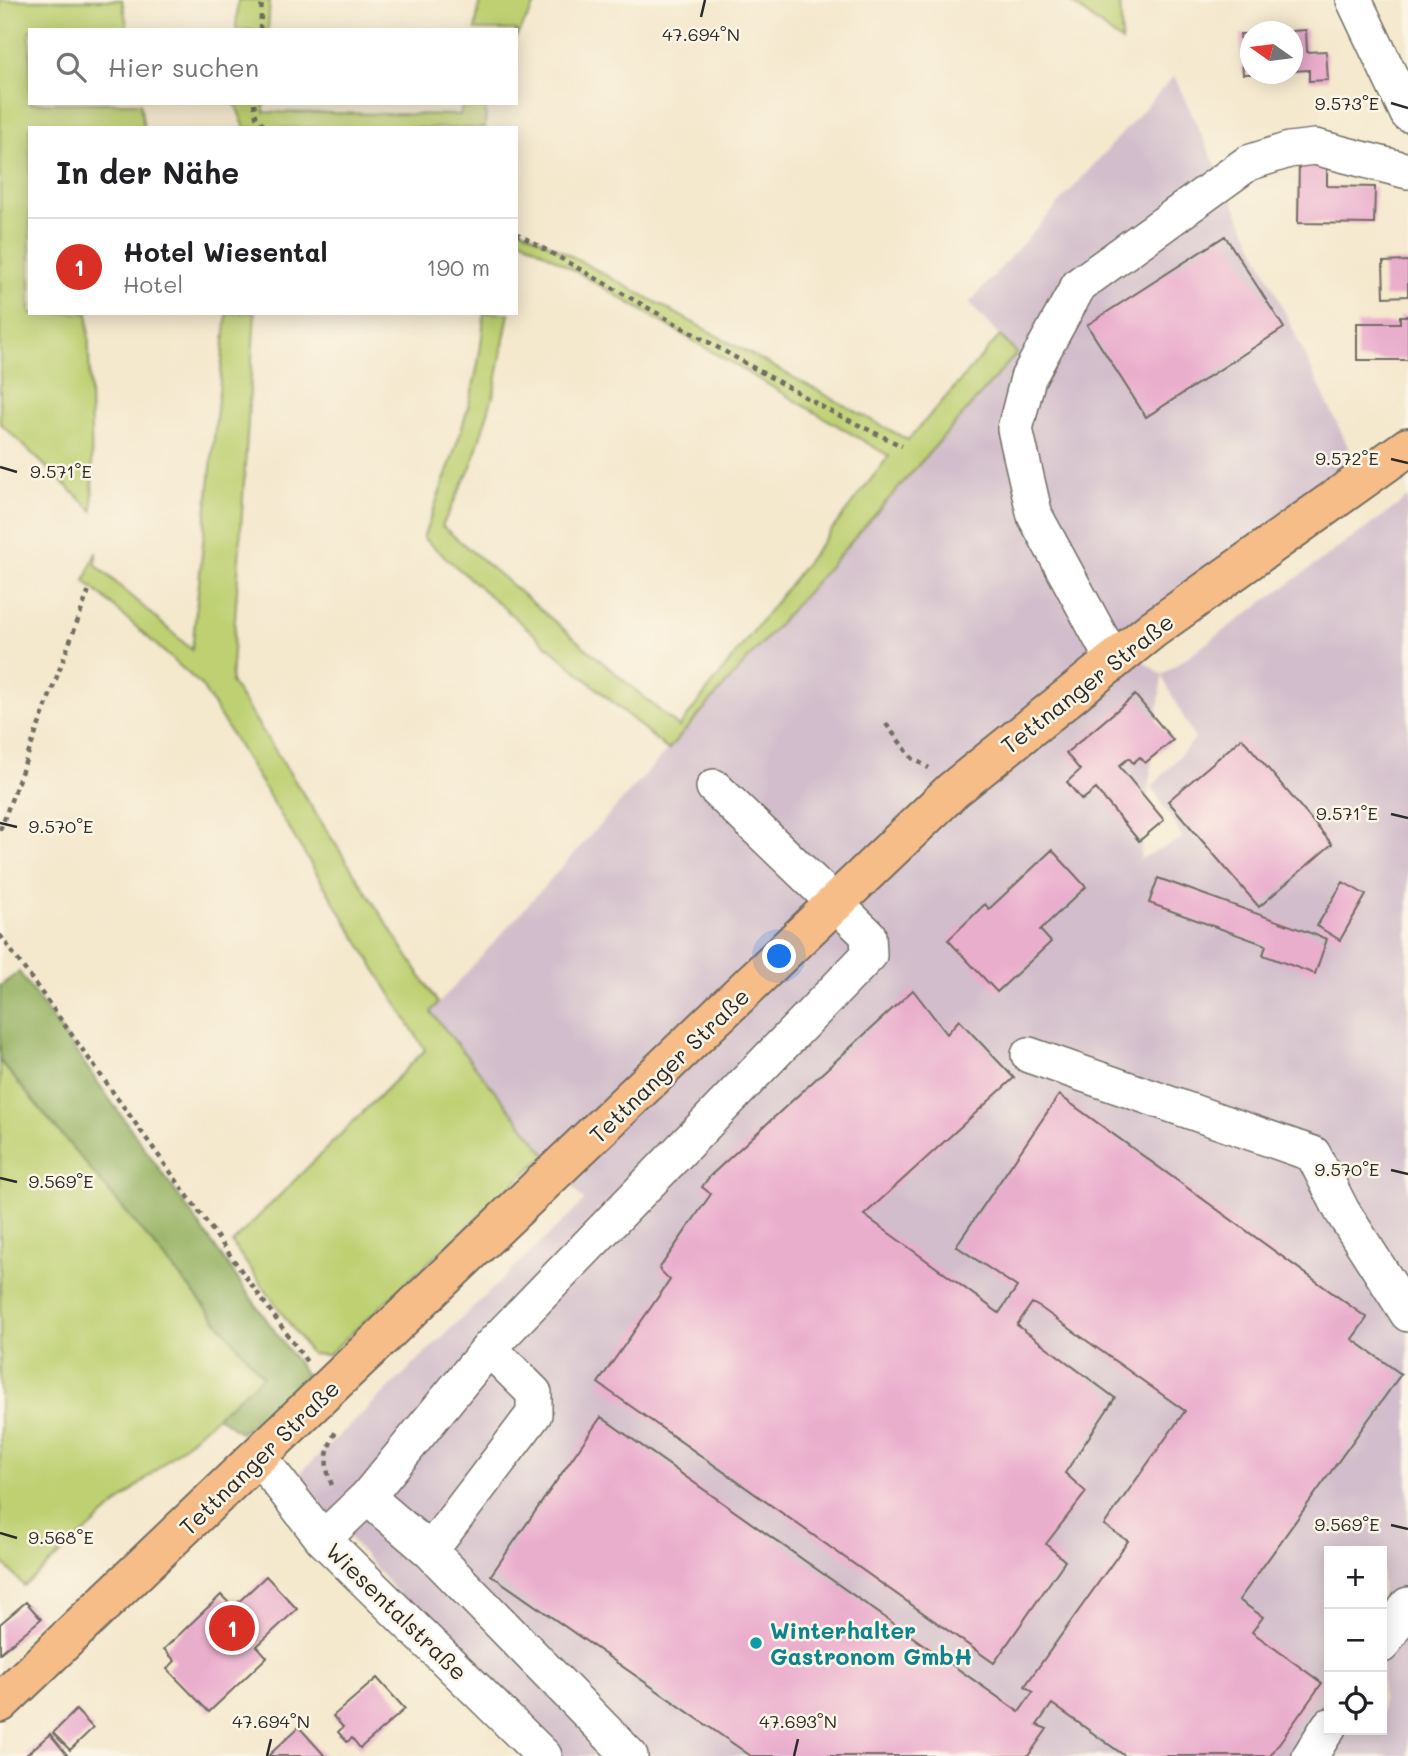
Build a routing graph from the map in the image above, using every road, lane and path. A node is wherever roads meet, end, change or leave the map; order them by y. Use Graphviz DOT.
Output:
graph roads {
  1 [pos="262,0"];
  2 [pos="1354,0"];
  3 [pos="260,28"];
  4 [pos="254,105"];
  5 [pos="1408,114"];
  6 [pos="264,126"];
  7 [pos="1408,170"];
  8 [pos="518,234"];
  9 [pos="902,446"];
  10 [pos="1408,447"];
  11 [pos="89,590"];
  12 [pos="1113,660"];
  13 [pos="714,787"];
  14 [pos="0,830"];
  15 [pos="837,904"];
  16 [pos="0,935"];
  17 [pos="1029,1055"];
  18 [pos="1405,1309"];
  19 [pos="489,1348"];
  20 [pos="337,1404"];
  21 [pos="259,1457"];
  22 [pos="345,1518"];
  23 [pos="430,1551"];
  24 [pos="1408,1605"];
  25 [pos="1387,1637"];
  26 [pos="0,1703"];
  27 [pos="1324,1734"];
  28 [pos="544,1756"];
  29 [pos="630,1756"];
  30 [pos="1310,1756"];
  1 -- 3 [label="path"];
  2 -- 5 [label="street"];
  4 -- 6 [label="path"];
  7 -- 12 [label="street"];
  8 -- 9 [label="path"];
  10 -- 12 [label="main road, Tettnanger Straße"];
  11 -- 14 [label="path"];
  12 -- 15 [label="main road, Tettnanger Straße"];
  13 -- 15 [label="street"];
  15 -- 19 [label="street"];
  15 -- 20 [label="main road, Tettnanger Straße"];
  16 -- 20 [label="path"];
  17 -- 18 [label="street"];
  19 -- 22 [label="street"];
  19 -- 23 [label="street"];
  20 -- 21 [label="main road, Tettnanger Straße"];
  20 -- 22 [label="path"];
  21 -- 22 [label="street, Wiesentalstraße"];
  21 -- 26 [label="main road, Tettnanger Straße"];
  22 -- 23 [label="street"];
  22 -- 28 [label="street, Wiesentalstraße"];
  23 -- 29 [label="street"];
  24 -- 25 [label="street"];
  27 -- 30 [label="street"];
}
